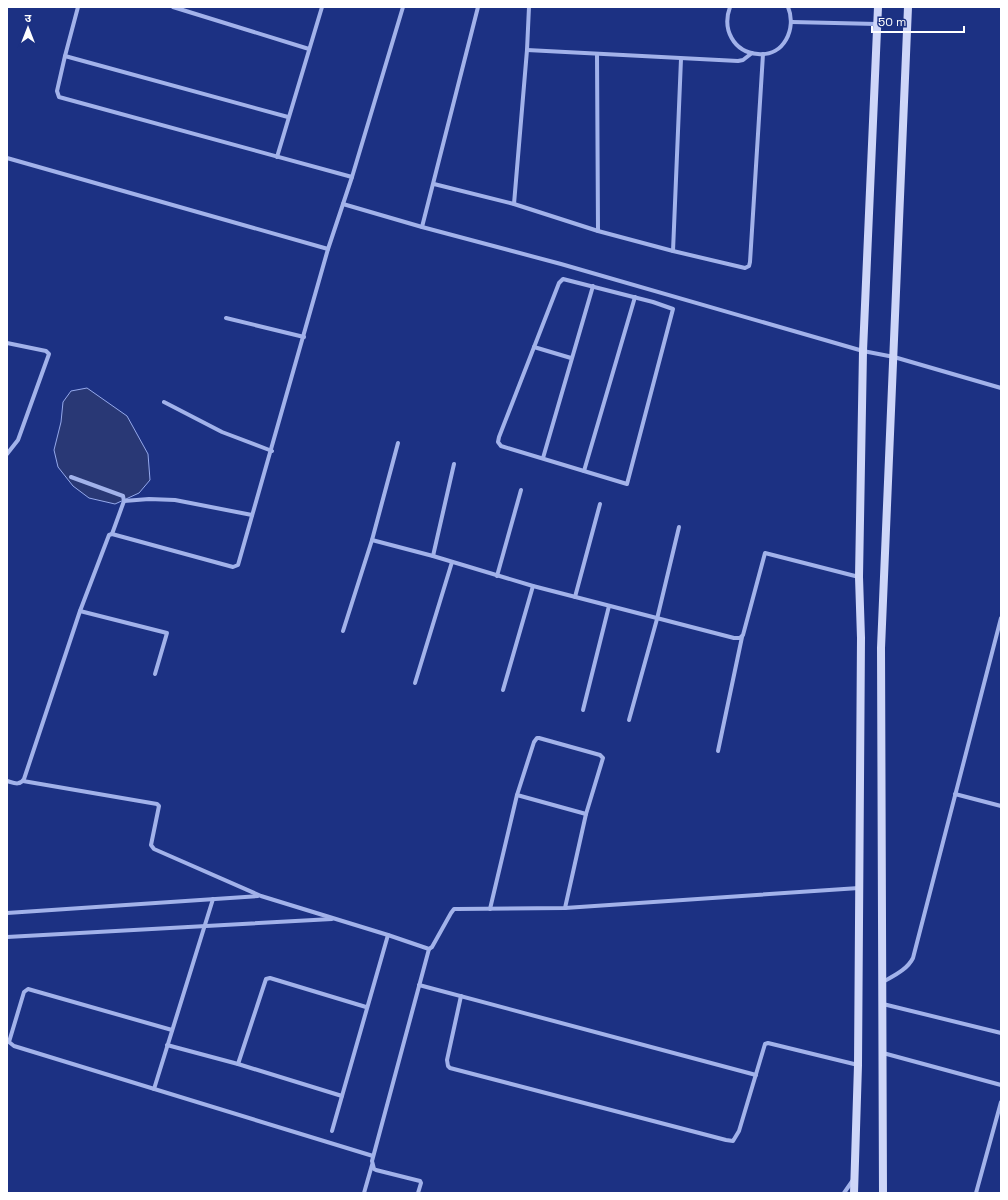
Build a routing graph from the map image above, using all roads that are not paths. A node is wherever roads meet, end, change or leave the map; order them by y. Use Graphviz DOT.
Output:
graph roads {
  1 [pos="78,7"];
  2 [pos="173,7"];
  3 [pos="322,7"];
  4 [pos="403,7"];
  5 [pos="478,7"];
  6 [pos="529,7"];
  7 [pos="730,7"];
  8 [pos="788,7"];
  9 [pos="878,7"];
  10 [pos="908,7"];
  11 [pos="792,22"];
  12 [pos="877,24"];
  13 [pos="309,49"];
  14 [pos="527,50"];
  15 [pos="752,53"];
  16 [pos="597,54"];
  17 [pos="763,54"];
  18 [pos="65,56"];
  19 [pos="681,59"];
  20 [pos="288,117"];
  21 [pos="277,156"];
  22 [pos="7,158"];
  23 [pos="352,177"];
  24 [pos="434,184"];
  25 [pos="343,204"];
  26 [pos="514,204"];
  27 [pos="422,227"];
  28 [pos="598,230"];
  29 [pos="328,249"];
  30 [pos="673,251"];
  31 [pos="593,286"];
  32 [pos="657,292"];
  33 [pos="635,297"];
  34 [pos="653,302"];
  35 [pos="226,318"];
  36 [pos="304,337"];
  37 [pos="7,342"];
  38 [pos="534,347"];
  39 [pos="863,351"];
  40 [pos="894,357"];
  41 [pos="571,358"];
  42 [pos="1001,388"];
  43 [pos="164,402"];
  44 [pos="398,443"];
  45 [pos="272,451"];
  46 [pos="7,454"];
  47 [pos="543,458"];
  48 [pos="454,464"];
  49 [pos="584,471"];
  50 [pos="71,477"];
  51 [pos="521,490"];
  52 [pos="124,500"];
  53 [pos="600,504"];
  54 [pos="252,515"];
  55 [pos="679,527"];
  56 [pos="112,534"];
  57 [pos="372,540"];
  58 [pos="434,556"];
  59 [pos="452,562"];
  60 [pos="497,576"];
  61 [pos="859,577"];
  62 [pos="533,586"];
  63 [pos="575,598"];
  64 [pos="610,606"];
  65 [pos="80,611"];
  66 [pos="1001,618"];
  67 [pos="657,619"];
  68 [pos="344,631"];
  69 [pos="742,637"];
  70 [pos="155,674"];
  71 [pos="415,683"];
  72 [pos="503,690"];
  73 [pos="583,710"];
  74 [pos="629,720"];
  75 [pos="718,751"];
  76 [pos="7,781"];
  77 [pos="23,781"];
  78 [pos="955,794"];
  79 [pos="517,795"];
  80 [pos="1001,806"];
  81 [pos="586,814"];
  82 [pos="859,888"];
  83 [pos="261,896"];
  84 [pos="212,899"];
  85 [pos="565,908"];
  86 [pos="490,909"];
  87 [pos="7,913"];
  88 [pos="336,919"];
  89 [pos="204,926"];
  90 [pos="388,935"];
  91 [pos="7,938"];
  92 [pos="429,949"];
  93 [pos="882,982"];
  94 [pos="419,985"];
  95 [pos="461,996"];
  96 [pos="883,1004"];
  97 [pos="366,1007"];
  98 [pos="172,1030"];
  99 [pos="1001,1033"];
  100 [pos="167,1045"];
  101 [pos="883,1053"];
  102 [pos="238,1064"];
  103 [pos="858,1065"];
  104 [pos="756,1075"];
  105 [pos="1001,1085"];
  106 [pos="154,1089"];
  107 [pos="342,1096"];
  108 [pos="1001,1102"];
  109 [pos="332,1131"];
  110 [pos="373,1156"];
  111 [pos="372,1164"];
  112 [pos="854,1178"];
  113 [pos="364,1193"];
  114 [pos="418,1193"];
  115 [pos="844,1193"];
  116 [pos="854,1193"];
  117 [pos="883,1193"];
  118 [pos="976,1193"];
  1 -- 18 [label="street"];
  2 -- 13 [label="street"];
  3 -- 13 [label="street"];
  4 -- 23 [label="street"];
  5 -- 24 [label="street"];
  6 -- 14 [label="street"];
  7 -- 15 [label="street"];
  8 -- 11 [label="street"];
  9 -- 12 [label="main road"];
  10 -- 40 [label="main road"];
  11 -- 12 [label="street"];
  11 -- 17 [label="street"];
  12 -- 39 [label="main road"];
  13 -- 20 [label="street"];
  14 -- 16 [label="street"];
  14 -- 26 [label="street"];
  15 -- 17 [label="street"];
  15 -- 19 [label="street"];
  16 -- 19 [label="street"];
  16 -- 28 [label="street"];
  17 -- 30 [label="street"];
  18 -- 20 [label="street"];
  18 -- 21 [label="street"];
  19 -- 30 [label="street"];
  20 -- 21 [label="street"];
  21 -- 23 [label="street"];
  22 -- 29 [label="street"];
  23 -- 25 [label="street"];
  24 -- 26 [label="street"];
  24 -- 27 [label="street"];
  25 -- 27 [label="street"];
  25 -- 29 [label="street"];
  26 -- 28 [label="street"];
  27 -- 32 [label="street"];
  28 -- 30 [label="street"];
  29 -- 36 [label="street"];
  31 -- 33 [label="street"];
  31 -- 38 [label="street"];
  31 -- 41 [label="street"];
  32 -- 34 [label="street"];
  32 -- 39 [label="street"];
  33 -- 34 [label="street"];
  33 -- 49 [label="street"];
  34 -- 49 [label="street"];
  35 -- 36 [label="street"];
  36 -- 45 [label="street"];
  37 -- 46 [label="street"];
  38 -- 41 [label="street"];
  38 -- 47 [label="street"];
  39 -- 40 [label="street"];
  39 -- 61 [label="main road"];
  40 -- 42 [label="street"];
  40 -- 93 [label="main road"];
  41 -- 47 [label="street"];
  43 -- 45 [label="street"];
  44 -- 57 [label="street"];
  45 -- 54 [label="street"];
  47 -- 49 [label="street"];
  48 -- 58 [label="street"];
  50 -- 52 [label="street"];
  51 -- 60 [label="street"];
  52 -- 54 [label="street"];
  52 -- 56 [label="street"];
  53 -- 63 [label="street"];
  54 -- 56 [label="street"];
  55 -- 67 [label="street"];
  56 -- 65 [label="street"];
  57 -- 58 [label="street"];
  57 -- 68 [label="street"];
  58 -- 59 [label="street"];
  59 -- 60 [label="street"];
  59 -- 71 [label="street"];
  60 -- 62 [label="street"];
  61 -- 69 [label="street"];
  61 -- 82 [label="main road"];
  62 -- 63 [label="street"];
  62 -- 72 [label="street"];
  63 -- 64 [label="street"];
  64 -- 67 [label="street"];
  64 -- 73 [label="street"];
  65 -- 70 [label="street"];
  65 -- 77 [label="street"];
  66 -- 78 [label="street"];
  67 -- 69 [label="street"];
  67 -- 74 [label="street"];
  69 -- 75 [label="street"];
  76 -- 77 [label="street"];
  77 -- 83 [label="street"];
  78 -- 80 [label="street"];
  78 -- 93 [label="street"];
  79 -- 81 [label="street"];
  79 -- 81 [label="street"];
  79 -- 86 [label="street"];
  81 -- 85 [label="street"];
  82 -- 85 [label="street"];
  82 -- 103 [label="main road"];
  83 -- 84 [label="street"];
  83 -- 88 [label="street"];
  84 -- 87 [label="street"];
  84 -- 89 [label="street"];
  85 -- 86 [label="street"];
  86 -- 92 [label="street"];
  88 -- 89 [label="street"];
  88 -- 90 [label="street"];
  89 -- 91 [label="street"];
  89 -- 98 [label="street"];
  90 -- 92 [label="street"];
  90 -- 97 [label="street"];
  92 -- 94 [label="street"];
  93 -- 96 [label="main road"];
  94 -- 95 [label="street"];
  94 -- 110 [label="street"];
  95 -- 104 [label="street"];
  95 -- 104 [label="street"];
  96 -- 99 [label="street"];
  96 -- 101 [label="main road"];
  97 -- 102 [label="street"];
  97 -- 107 [label="street"];
  98 -- 100 [label="street"];
  98 -- 106 [label="street"];
  100 -- 102 [label="street"];
  100 -- 106 [label="street"];
  101 -- 105 [label="street"];
  101 -- 117 [label="main road"];
  102 -- 107 [label="street"];
  103 -- 104 [label="street"];
  103 -- 112 [label="main road"];
  106 -- 110 [label="street"];
  107 -- 109 [label="street"];
  108 -- 118 [label="street"];
  110 -- 111 [label="street"];
  111 -- 113 [label="street"];
  111 -- 114 [label="street"];
  112 -- 115 [label="street"];
  112 -- 116 [label="main road"];
}
